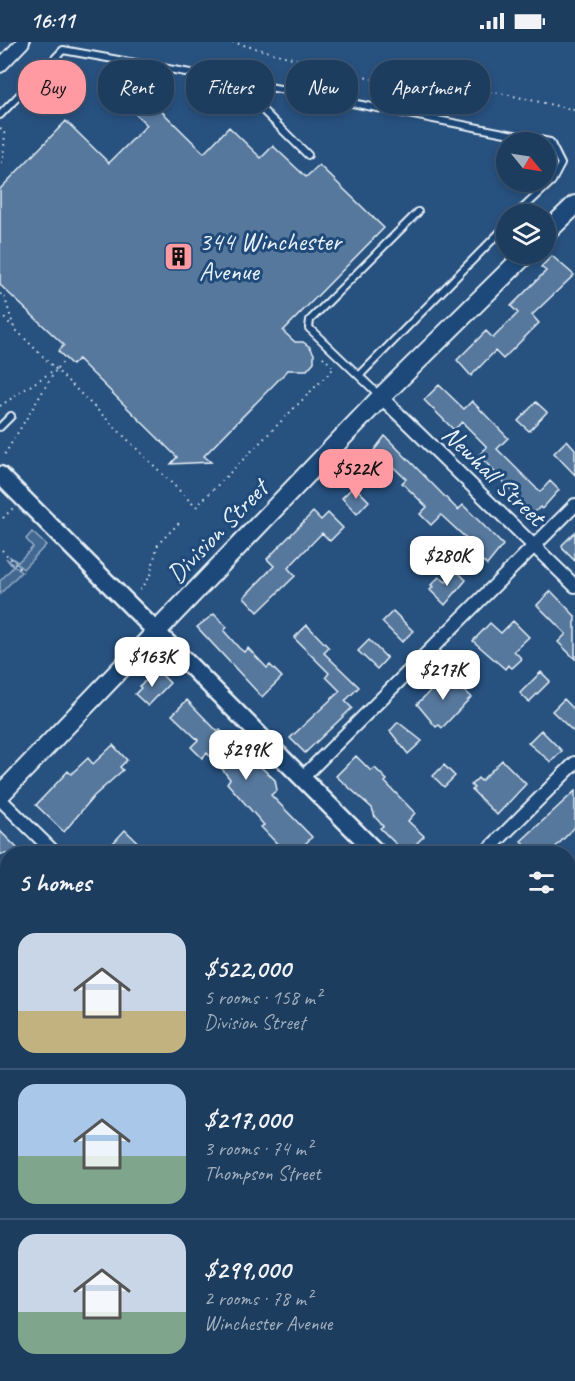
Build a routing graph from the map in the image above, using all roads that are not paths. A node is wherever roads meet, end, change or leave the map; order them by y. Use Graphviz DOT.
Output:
graph roads {
  1 [pos="23,42"];
  2 [pos="0,66"];
  3 [pos="186,72"];
  4 [pos="274,88"];
  5 [pos="267,114"];
  6 [pos="0,115"];
  7 [pos="308,155"];
  8 [pos="528,204"];
  9 [pos="575,205"];
  10 [pos="418,212"];
  11 [pos="556,223"];
  12 [pos="496,236"];
  13 [pos="516,264"];
  14 [pos="359,376"];
  15 [pos="381,397"];
  16 [pos="11,416"];
  17 [pos="0,427"];
  18 [pos="0,475"];
  19 [pos="575,505"];
  20 [pos="534,546"];
  21 [pos="575,586"];
  22 [pos="157,630"];
  23 [pos="575,763"];
  24 [pos="303,777"];
  25 [pos="0,797"];
  26 [pos="48,846"];
  27 [pos="370,846"];
  28 [pos="492,846"];
  1 -- 2 [label="street"];
  3 -- 6 [label="lane"];
  4 -- 8 [label="lane"];
  5 -- 7 [label="lane"];
  9 -- 11 [label="main road"];
  10 -- 14 [label="lane"];
  12 -- 14 [label="lane"];
  13 -- 15 [label="main road, Division Street"];
  14 -- 15 [label="lane"];
  15 -- 20 [label="street, Newhall Street"];
  15 -- 22 [label="main road, Division Street"];
  16 -- 17 [label="lane"];
  18 -- 22 [label="street"];
  19 -- 20 [label="street"];
  20 -- 21 [label="street, Newhall Street"];
  20 -- 24 [label="street"];
  22 -- 24 [label="street"];
  22 -- 25 [label="main road, Division Street"];
  23 -- 28 [label="street"];
  24 -- 27 [label="street"];
  25 -- 26 [label="street"];
}
